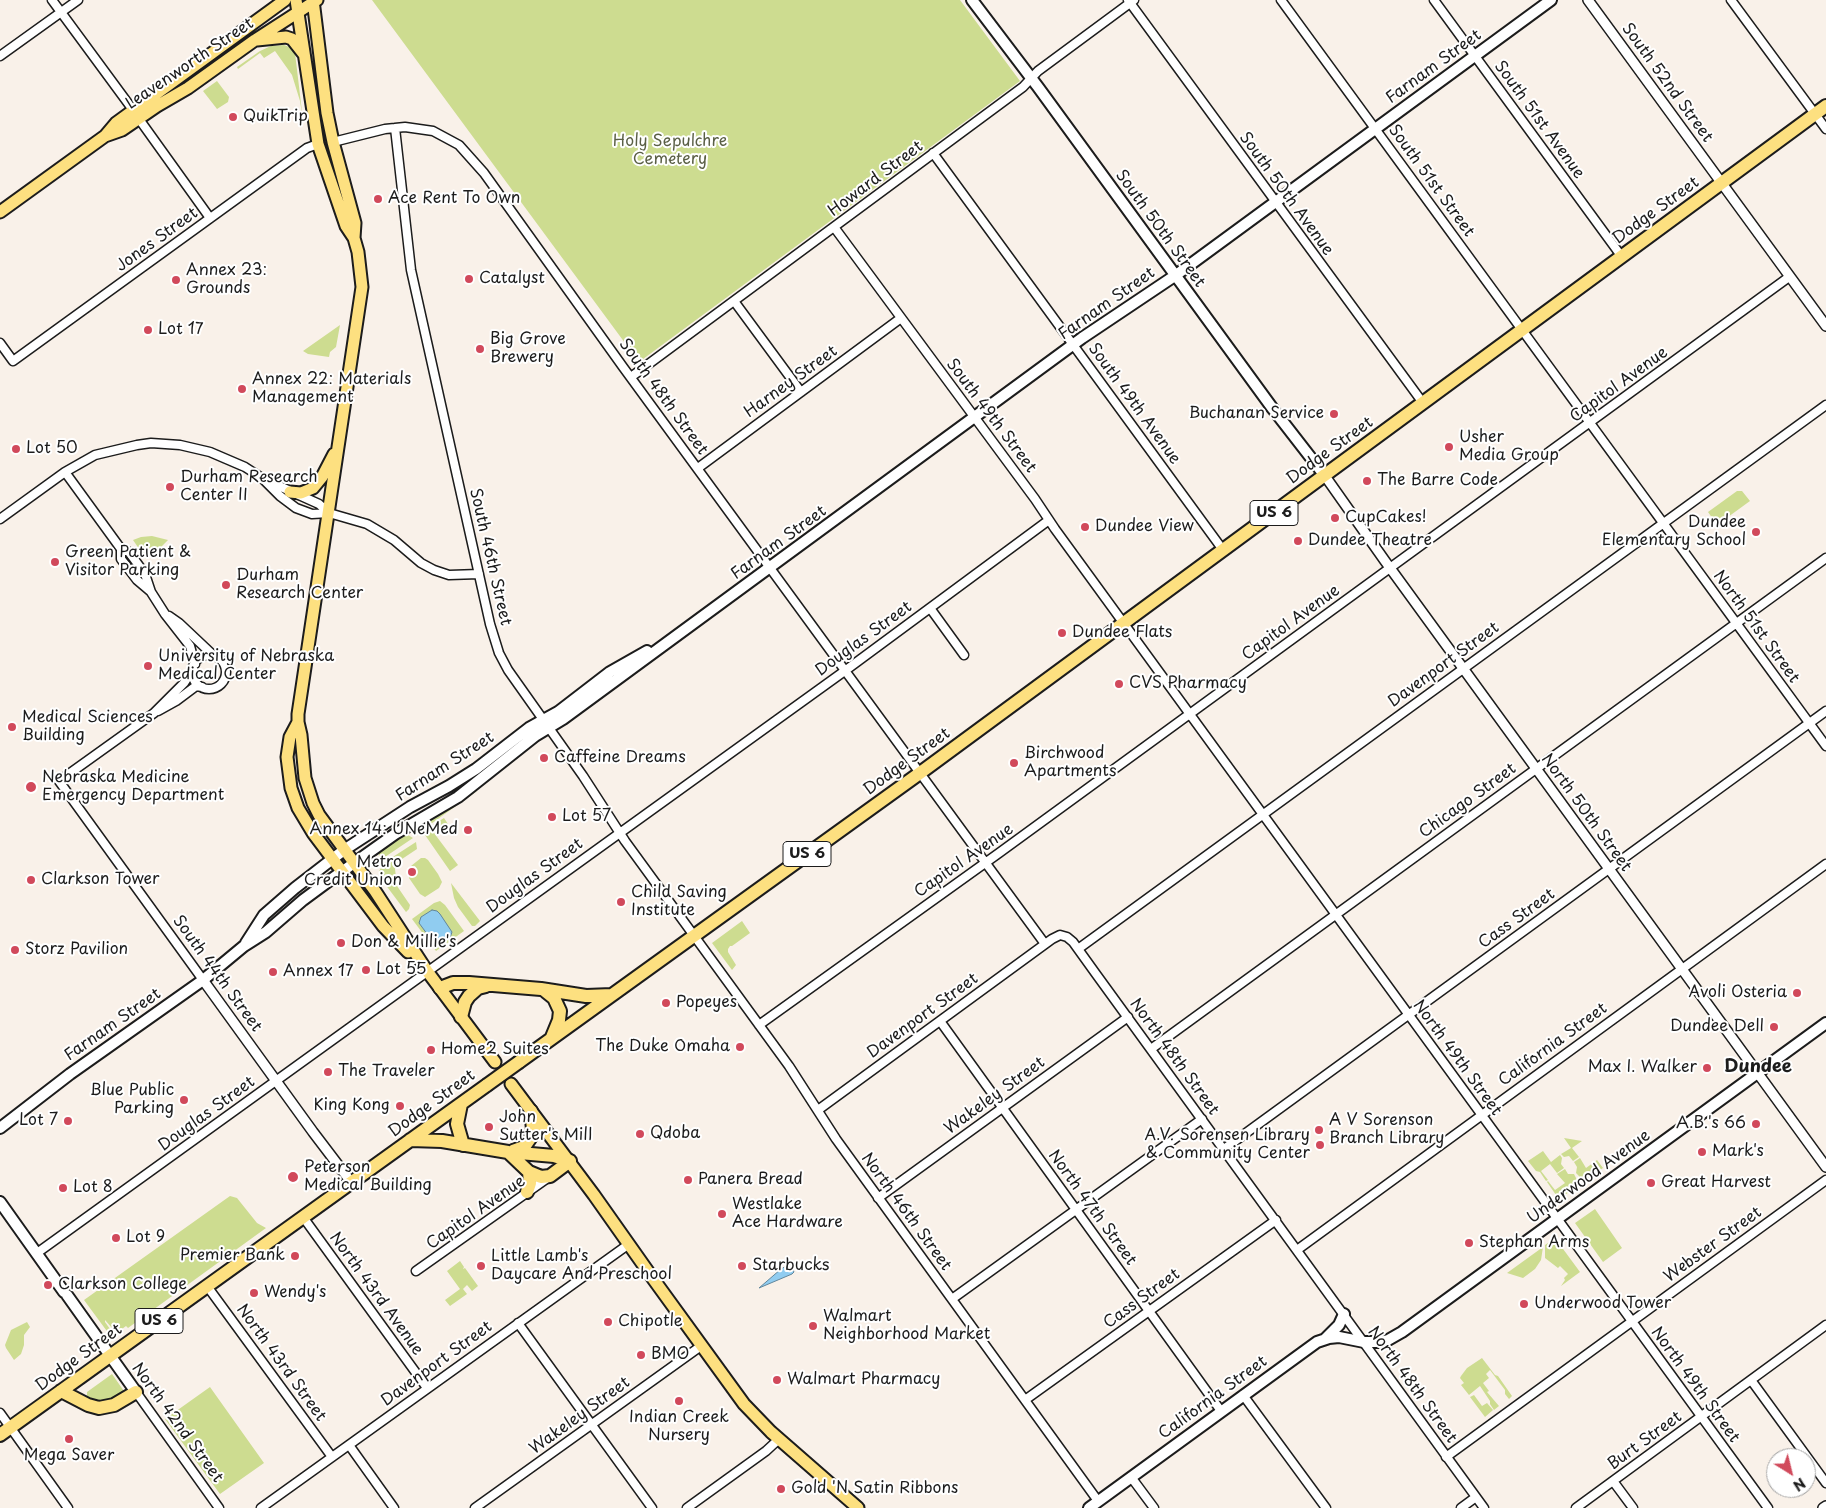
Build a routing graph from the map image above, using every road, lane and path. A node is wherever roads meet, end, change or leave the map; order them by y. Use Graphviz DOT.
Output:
graph roads {
  1 [pos="52,0"];
  2 [pos="78,0"];
  3 [pos="285,0"];
  4 [pos="296,0"];
  5 [pos="972,0"];
  6 [pos="1281,0"];
  7 [pos="1434,0"];
  8 [pos="1551,0"];
  9 [pos="1588,0"];
  10 [pos="1731,0"];
  11 [pos="314,1"];
  12 [pos="1130,1"];
  13 [pos="61,12"];
  14 [pos="298,12"];
  15 [pos="255,40"];
  16 [pos="304,54"];
  17 [pos="0,56"];
  18 [pos="1475,56"];
  19 [pos="1031,78"];
  20 [pos="1826,106"];
  21 [pos="136,114"];
  22 [pos="1815,114"];
  23 [pos="395,128"];
  24 [pos="1376,129"];
  25 [pos="1826,129"];
  26 [pos="333,142"];
  27 [pos="318,144"];
  28 [pos="933,153"];
  29 [pos="1722,183"];
  30 [pos="1275,202"];
  31 [pos="0,212"];
  32 [pos="210,218"];
  33 [pos="834,227"];
  34 [pos="354,238"];
  35 [pos="1622,257"];
  36 [pos="1176,275"];
  37 [pos="1789,277"];
  38 [pos="734,301"];
  39 [pos="901,318"];
  40 [pos="1826,326"];
  41 [pos="1522,330"];
  42 [pos="0,343"];
  43 [pos="1073,345"];
  44 [pos="632,377"];
  45 [pos="801,392"];
  46 [pos="1423,403"];
  47 [pos="1826,405"];
  48 [pos="974,418"];
  49 [pos="1590,423"];
  50 [pos="339,446"];
  51 [pos="698,468"];
  52 [pos="65,472"];
  53 [pos="1325,476"];
  54 [pos="262,478"];
  55 [pos="290,492"];
  56 [pos="329,513"];
  57 [pos="0,519"];
  58 [pos="1049,520"];
  59 [pos="1663,523"];
  60 [pos="1223,550"];
  61 [pos="1826,558"];
  62 [pos="771,568"];
  63 [pos="1390,569"];
  64 [pos="479,574"];
  65 [pos="930,608"];
  66 [pos="165,614"];
  67 [pos="1124,623"];
  68 [pos="1736,623"];
  69 [pos="964,655"];
  70 [pos="214,656"];
  71 [pos="194,666"];
  72 [pos="1463,669"];
  73 [pos="846,670"];
  74 [pos="202,687"];
  75 [pos="1826,711"];
  76 [pos="154,713"];
  77 [pos="1190,714"];
  78 [pos="298,722"];
  79 [pos="1809,723"];
  80 [pos="546,724"];
  81 [pos="1826,746"];
  82 [pos="1536,769"];
  83 [pos="920,773"];
  84 [pos="1262,815"];
  85 [pos="619,833"];
  86 [pos="344,850"];
  87 [pos="332,859"];
  88 [pos="354,862"];
  89 [pos="986,862"];
  90 [pos="1826,864"];
  91 [pos="1608,869"];
  92 [pos="342,871"];
  93 [pos="1336,915"];
  94 [pos="694,936"];
  95 [pos="1045,944"];
  96 [pos="244,946"];
  97 [pos="1078,949"];
  98 [pos="1682,969"];
  99 [pos="427,971"];
  100 [pos="203,980"];
  101 [pos="491,984"];
  102 [pos="440,988"];
  103 [pos="541,989"];
  104 [pos="612,995"];
  105 [pos="1408,1015"];
  106 [pos="461,1017"];
  107 [pos="1128,1017"];
  108 [pos="940,1021"];
  109 [pos="1826,1023"];
  110 [pos="759,1025"];
  111 [pos="552,1038"];
  112 [pos="1152,1049"];
  113 [pos="495,1062"];
  114 [pos="1757,1073"];
  115 [pos="276,1081"];
  116 [pos="511,1084"];
  117 [pos="461,1104"];
  118 [pos="1002,1108"];
  119 [pos="818,1110"];
  120 [pos="531,1111"];
  121 [pos="1481,1115"];
  122 [pos="1202,1119"];
  123 [pos="0,1128"];
  124 [pos="410,1140"];
  125 [pos="463,1145"];
  126 [pos="1224,1149"];
  127 [pos="508,1152"];
  128 [pos="570,1161"];
  129 [pos="1826,1167"];
  130 [pos="529,1172"];
  131 [pos="550,1176"];
  132 [pos="1826,1180"];
  133 [pos="351,1182"];
  134 [pos="527,1192"];
  135 [pos="878,1198"];
  136 [pos="0,1202"];
  137 [pos="1076,1210"];
  138 [pos="303,1217"];
  139 [pos="1557,1218"];
  140 [pos="1276,1220"];
  141 [pos="629,1244"];
  142 [pos="1297,1250"];
  143 [pos="37,1253"];
  144 [pos="416,1271"];
  145 [pos="208,1286"];
  146 [pos="952,1299"];
  147 [pos="1150,1311"];
  148 [pos="1344,1314"];
  149 [pos="1632,1322"];
  150 [pos="518,1323"];
  151 [pos="1826,1325"];
  152 [pos="1325,1339"];
  153 [pos="1364,1342"];
  154 [pos="702,1346"];
  155 [pos="110,1356"];
  156 [pos="1751,1380"];
  157 [pos="427,1388"];
  158 [pos="61,1392"];
  159 [pos="136,1392"];
  160 [pos="1243,1395"];
  161 [pos="1025,1400"];
  162 [pos="1221,1411"];
  163 [pos="0,1413"];
  164 [pos="1701,1416"];
  165 [pos="592,1424"];
  166 [pos="5,1431"];
  167 [pos="779,1439"];
  168 [pos="349,1445"];
  169 [pos="332,1457"];
  170 [pos="1446,1457"];
  171 [pos="1131,1477"];
  172 [pos="1613,1481"];
  173 [pos="1826,1483"];
  174 [pos="1476,1497"];
  175 [pos="1098,1501"];
  176 [pos="68,1508"];
  177 [pos="219,1508"];
  178 [pos="261,1508"];
  179 [pos="394,1508"];
  180 [pos="475,1508"];
  181 [pos="652,1508"];
  182 [pos="686,1508"];
  183 [pos="858,1508"];
  184 [pos="1089,1508"];
  185 [pos="1154,1508"];
  186 [pos="1326,1508"];
  187 [pos="1461,1508"];
  188 [pos="1484,1508"];
  189 [pos="1576,1508"];
  190 [pos="1633,1508"];
  191 [pos="1768,1508"];
  1 -- 13 [label="street"];
  2 -- 13 [label="street"];
  3 -- 21 [label="main road, Leavenworth Street"];
  4 -- 14 [label="main road"];
  5 -- 19 [label="main road, South 50th Street"];
  6 -- 24 [label="street, South 51st Street"];
  7 -- 18 [label="street, South 51st Avenue"];
  8 -- 18 [label="main road, Farnam Street"];
  9 -- 29 [label="street, South 52nd Street"];
  10 -- 22 [label="street"];
  11 -- 14 [label="main road, Leavenworth Street"];
  11 -- 26 [label="main road"];
  12 -- 19 [label="street, Howard Street"];
  12 -- 30 [label="street, South 50th Avenue"];
  13 -- 17 [label="street"];
  13 -- 21 [label="street"];
  14 -- 15 [label="main road, Leavenworth Street"];
  14 -- 16 [label="main road"];
  15 -- 16 [label="main road"];
  15 -- 21 [label="main road, Leavenworth Street"];
  16 -- 27 [label="main road"];
  18 -- 24 [label="main road, Farnam Street"];
  18 -- 35 [label="street, South 51st Avenue"];
  19 -- 28 [label="street, Howard Street"];
  19 -- 36 [label="main road, South 50th Street"];
  20 -- 22 [label="highway, Dodge Street / US 6"];
  21 -- 31 [label="main road, Leavenworth Street"];
  21 -- 32 [label="street"];
  22 -- 25 [label="street"];
  22 -- 29 [label="highway, Dodge Street / US 6"];
  23 -- 26 [label="street, South 48th Street"];
  23 -- 44 [label="street, South 48th Street"];
  23 -- 64 [label="street, South 46th Street"];
  24 -- 30 [label="main road, Farnam Street"];
  24 -- 41 [label="street, South 51st Street"];
  26 -- 34 [label="main road"];
  27 -- 32 [label="street, Jones Street"];
  27 -- 34 [label="main road"];
  28 -- 33 [label="street, Howard Street"];
  28 -- 43 [label="street, South 49th Avenue"];
  29 -- 35 [label="highway, Dodge Street / US 6"];
  29 -- 37 [label="street, South 52nd Street"];
  30 -- 36 [label="main road, Farnam Street"];
  30 -- 46 [label="street, South 50th Avenue"];
  32 -- 42 [label="street, Jones Street"];
  33 -- 38 [label="street, Howard Street"];
  33 -- 39 [label="street, South 49th Street"];
  34 -- 50 [label="main road"];
  35 -- 41 [label="highway, Dodge Street / US 6"];
  36 -- 43 [label="main road, Farnam Street"];
  36 -- 53 [label="main road, South 50th Street"];
  37 -- 40 [label="street, South 52nd Street"];
  37 -- 49 [label="street, Capitol Avenue"];
  38 -- 44 [label="street, Howard Street"];
  38 -- 45 [label="street"];
  39 -- 45 [label="street, Harney Street"];
  39 -- 48 [label="street, South 49th Street"];
  41 -- 46 [label="highway, Dodge Street / US 6"];
  41 -- 49 [label="street, North 51st Street"];
  43 -- 48 [label="main road, Farnam Street"];
  43 -- 60 [label="street, South 49th Avenue"];
  44 -- 51 [label="street, South 48th Street"];
  45 -- 51 [label="street, Harney Street"];
  46 -- 53 [label="highway, Dodge Street / US 6"];
  47 -- 59 [label="street, Davenport Street"];
  48 -- 58 [label="street, South 49th Street"];
  48 -- 62 [label="main road, Farnam Street"];
  49 -- 59 [label="street, North 51st Street"];
  49 -- 63 [label="street, Capitol Avenue"];
  50 -- 55 [label="main road"];
  50 -- 56 [label="main road"];
  51 -- 62 [label="street, South 48th Street"];
  52 -- 54 [label="street"];
  52 -- 57 [label="street"];
  52 -- 66 [label="street"];
  53 -- 60 [label="highway, Dodge Street / US 6"];
  53 -- 63 [label="street, North 50th Street"];
  54 -- 55 [label="street"];
  54 -- 56 [label="street"];
  55 -- 56 [label="street"];
  56 -- 64 [label="street"];
  56 -- 78 [label="main road"];
  58 -- 65 [label="street, Douglas Street"];
  58 -- 67 [label="street, South 49th Street"];
  59 -- 68 [label="street, North 51st Street"];
  59 -- 72 [label="street, Davenport Street"];
  60 -- 67 [label="highway, Dodge Street / US 6"];
  61 -- 68 [label="street, Chicago Street"];
  62 -- 73 [label="street, South 48th Street"];
  62 -- 80 [label="main road, Farnam Street"];
  63 -- 72 [label="street, North 50th Street"];
  63 -- 77 [label="street, Capitol Avenue"];
  64 -- 80 [label="street, South 46th Street"];
  65 -- 69 [label="street"];
  65 -- 73 [label="street, Douglas Street"];
  66 -- 70 [label="street"];
  66 -- 71 [label="street"];
  67 -- 77 [label="street, North 49th Street"];
  67 -- 83 [label="highway, Dodge Street / US 6"];
  68 -- 79 [label="street, North 51st Street"];
  68 -- 82 [label="street, Chicago Street"];
  70 -- 71 [label="street"];
  70 -- 74 [label="street"];
  71 -- 74 [label="street"];
  71 -- 76 [label="street"];
  72 -- 82 [label="street, North 50th Street"];
  72 -- 84 [label="street, Davenport Street"];
  73 -- 83 [label="street, South 48th Street"];
  73 -- 85 [label="street, Douglas Street"];
  74 -- 76 [label="street"];
  75 -- 79 [label="street, Cass Street"];
  76 -- 100 [label="street, South 44th Street"];
  77 -- 84 [label="street, North 49th Street"];
  77 -- 89 [label="street, Capitol Avenue"];
  78 -- 86 [label="main road"];
  78 -- 87 [label="main road"];
  79 -- 81 [label="street, North 51st Street"];
  79 -- 91 [label="street, Cass Street"];
  80 -- 85 [label="street, South 46th Street"];
  80 -- 86 [label="main road, Farnam Street"];
  80 -- 88 [label="main road, Farnam Street"];
  82 -- 91 [label="street, North 50th Street"];
  82 -- 93 [label="street, Chicago Street"];
  83 -- 89 [label="street"];
  83 -- 94 [label="highway, Dodge Street / US 6"];
  84 -- 93 [label="street, North 49th Street"];
  84 -- 97 [label="street, Davenport Street"];
  85 -- 94 [label="street, South 46th Street"];
  85 -- 99 [label="street, Douglas Street"];
  86 -- 87 [label="main road, Farnam Street"];
  86 -- 88 [label="main road"];
  87 -- 92 [label="main road"];
  87 -- 96 [label="main road, Farnam Street"];
  88 -- 92 [label="main road, Farnam Street"];
  88 -- 99 [label="main road"];
  89 -- 95 [label="street"];
  89 -- 110 [label="street, Capitol Avenue"];
  90 -- 98 [label="street, California Street"];
  91 -- 98 [label="street, North 50th Street"];
  91 -- 105 [label="street, Cass Street"];
  92 -- 96 [label="main road, Farnam Street"];
  92 -- 99 [label="main road"];
  93 -- 105 [label="street, North 49th Street"];
  93 -- 112 [label="street, Chicago Street"];
  94 -- 104 [label="highway, Dodge Street / US 6"];
  94 -- 110 [label="street, North 46th Street"];
  95 -- 97 [label="street, North 48th Street"];
  95 -- 108 [label="street, Davenport Street"];
  96 -- 100 [label="main road, Farnam Street"];
  97 -- 107 [label="street, North 48th Street"];
  98 -- 114 [label="street, North 50th Street"];
  98 -- 121 [label="street, California Street"];
  99 -- 102 [label="main road"];
  99 -- 115 [label="street, Douglas Street"];
  100 -- 115 [label="street, South 44th Street"];
  100 -- 123 [label="main road, Farnam Street"];
  101 -- 102 [label="highway"];
  101 -- 103 [label="highway"];
  101 -- 106 [label="highway"];
  102 -- 106 [label="main road"];
  103 -- 104 [label="highway"];
  103 -- 111 [label="highway"];
  104 -- 111 [label="highway, Dodge Street / US 6"];
  105 -- 121 [label="street, North 49th Street"];
  105 -- 126 [label="street, Cass Street"];
  106 -- 113 [label="main road"];
  107 -- 112 [label="street, North 48th Street"];
  107 -- 118 [label="street, Wakeley Street"];
  108 -- 118 [label="street, North 47th Street"];
  108 -- 119 [label="street, Davenport Street"];
  109 -- 114 [label="main road, Underwood Avenue"];
  110 -- 119 [label="street, North 46th Street"];
  111 -- 117 [label="highway, Dodge Street / US 6, bridge"];
  112 -- 122 [label="street, North 48th Street"];
  114 -- 129 [label="street, North 50th Street"];
  114 -- 139 [label="main road, Underwood Avenue"];
  115 -- 133 [label="street, South 44th Street"];
  115 -- 143 [label="street, Douglas Street"];
  116 -- 120 [label="main road"];
  117 -- 124 [label="highway, Dodge Street / US 6"];
  117 -- 125 [label="highway"];
  118 -- 135 [label="street, Wakeley Street"];
  118 -- 137 [label="street, North 47th Street"];
  119 -- 135 [label="street, North 46th Street"];
  120 -- 127 [label="highway"];
  120 -- 128 [label="main road"];
  121 -- 139 [label="street, North 49th Street"];
  121 -- 142 [label="street, California Street"];
  122 -- 126 [label="street, North 48th Street"];
  122 -- 137 [label="street"];
  124 -- 125 [label="highway"];
  124 -- 133 [label="highway, Dodge Street / US 6"];
  125 -- 127 [label="highway"];
  126 -- 140 [label="street, North 48th Street"];
  127 -- 128 [label="highway"];
  127 -- 130 [label="highway"];
  128 -- 131 [label="highway"];
  128 -- 141 [label="main road"];
  130 -- 131 [label="highway"];
  130 -- 134 [label="highway"];
  131 -- 134 [label="street, Capitol Avenue"];
  132 -- 149 [label="street, Webster Street"];
  133 -- 138 [label="highway, Dodge Street / US 6"];
  134 -- 144 [label="street, Capitol Avenue"];
  135 -- 146 [label="street, North 46th Street"];
  136 -- 143 [label="main road, North 42nd Street"];
  137 -- 146 [label="street"];
  137 -- 147 [label="street, North 47th Street"];
  138 -- 145 [label="highway, Dodge Street / US 6"];
  138 -- 157 [label="street, North 43rd Avenue"];
  139 -- 149 [label="street, North 49th Street"];
  139 -- 153 [label="main road, Underwood Avenue"];
  140 -- 142 [label="street, North 48th Street"];
  140 -- 147 [label="street, Cass Street"];
  141 -- 150 [label="street, Davenport Street"];
  141 -- 154 [label="main road"];
  142 -- 148 [label="street, North 48th Street"];
  143 -- 155 [label="main road, North 42nd Street"];
  145 -- 155 [label="highway, Dodge Street / US 6"];
  145 -- 169 [label="street, North 43rd Street"];
  146 -- 161 [label="street, North 46th Street"];
  147 -- 161 [label="street, Cass Street"];
  147 -- 162 [label="street, North 47th Street"];
  148 -- 152 [label="main road"];
  148 -- 153 [label="street, North 48th Street"];
  149 -- 164 [label="street, North 49th Street"];
  149 -- 170 [label="street, Webster Street"];
  150 -- 157 [label="street, Davenport Street"];
  150 -- 165 [label="street"];
  151 -- 156 [label="street, Burt Street"];
  152 -- 153 [label="main road, California Street"];
  152 -- 160 [label="main road, California Street"];
  153 -- 170 [label="street, North 48th Street"];
  154 -- 165 [label="street, Wakeley Street"];
  154 -- 167 [label="main road"];
  155 -- 158 [label="highway, Dodge Street / US 6"];
  155 -- 159 [label="main road, North 42nd Street"];
  156 -- 164 [label="street, Burt Street"];
  156 -- 173 [label="street"];
  157 -- 168 [label="street, Davenport Street"];
  158 -- 159 [label="highway"];
  158 -- 166 [label="highway, Dodge Street / US 6"];
  159 -- 177 [label="street, North 42nd Street"];
  160 -- 162 [label="main road, California Street"];
  160 -- 186 [label="street"];
  161 -- 175 [label="street, North 46th Street"];
  162 -- 171 [label="main road, California Street"];
  163 -- 166 [label="street"];
  164 -- 172 [label="street, Burt Street"];
  164 -- 191 [label="street, North 49th Street"];
  165 -- 180 [label="street, Wakeley Street"];
  165 -- 181 [label="street"];
  166 -- 176 [label="street"];
  167 -- 182 [label="street"];
  167 -- 183 [label="main road"];
  168 -- 169 [label="street, Davenport Street"];
  168 -- 179 [label="street"];
  169 -- 178 [label="street, Davenport Street"];
  170 -- 174 [label="street, North 48th Street"];
  171 -- 175 [label="main road, California Street"];
  171 -- 185 [label="street"];
  172 -- 189 [label="street, Burt Street"];
  172 -- 190 [label="street"];
  174 -- 187 [label="street"];
  174 -- 188 [label="street, North 48th Street"];
  175 -- 184 [label="main road, California Street"];
}
